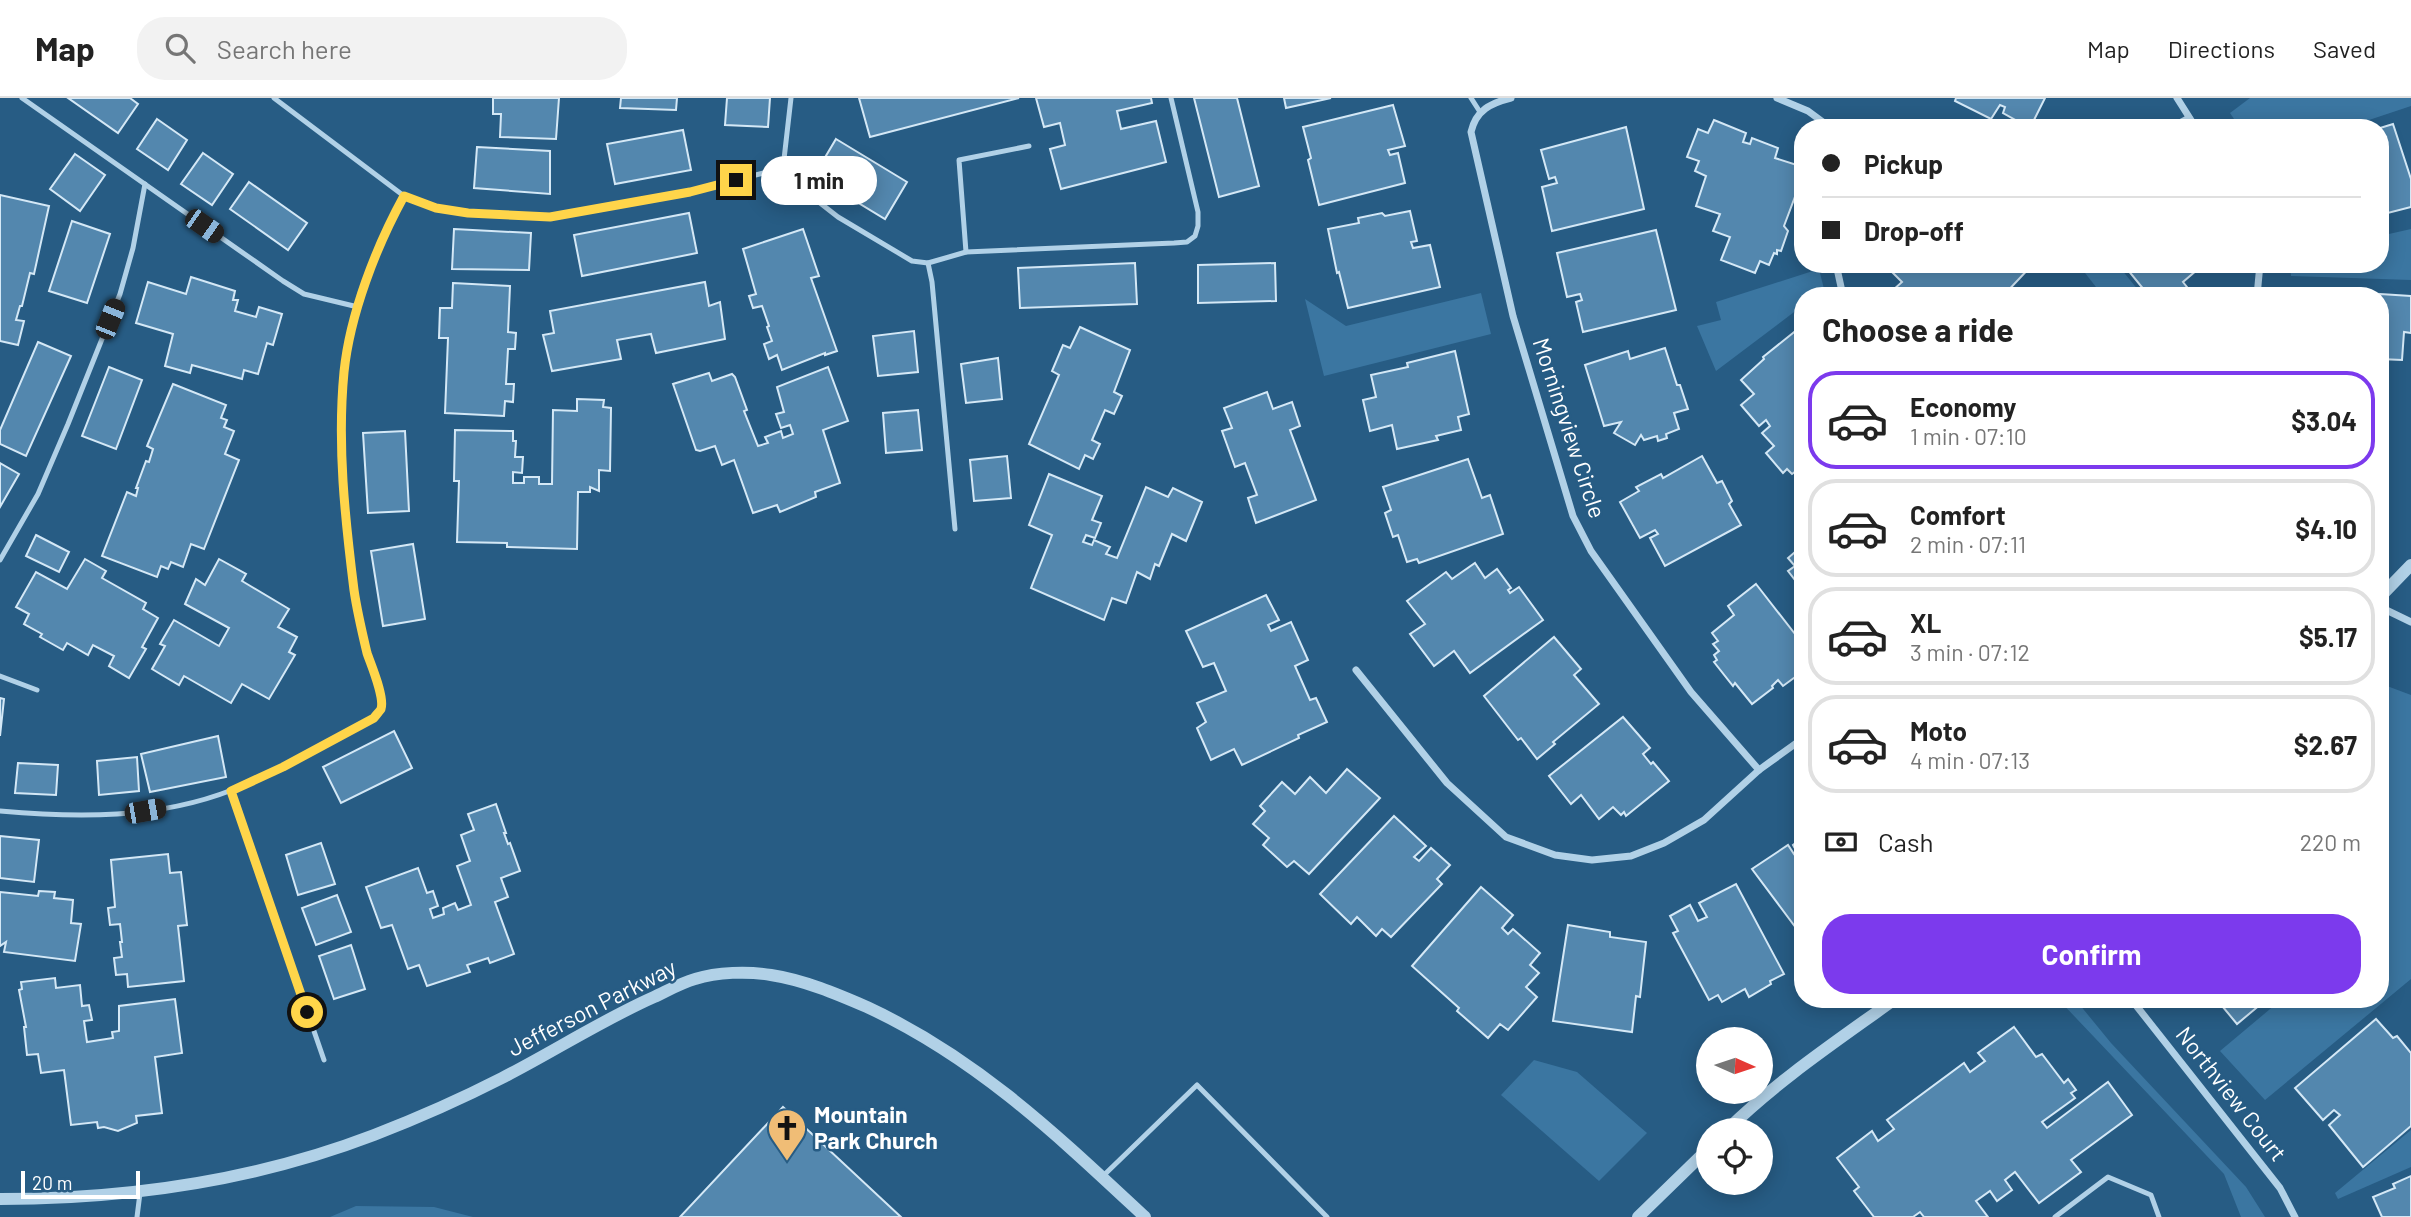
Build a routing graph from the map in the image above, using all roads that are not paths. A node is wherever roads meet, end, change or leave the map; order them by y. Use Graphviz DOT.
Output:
graph roads {
  1 [pos="22,98"];
  2 [pos="274,98"];
  3 [pos="791,98"];
  4 [pos="1171,98"];
  5 [pos="1471,98"];
  6 [pos="1511,98"];
  7 [pos="1777,98"];
  8 [pos="2176,98"];
  9 [pos="1480,112"];
  10 [pos="2189,118"];
  11 [pos="1819,119"];
  12 [pos="1029,146"];
  13 [pos="783,168"];
  14 [pos="145,184"];
  15 [pos="404,196"];
  16 [pos="967,252"];
  17 [pos="928,263"];
  18 [pos="358,307"];
  19 [pos="955,529"];
  20 [pos="0,560"];
  21 [pos="2411,565"];
  22 [pos="2389,588"];
  23 [pos="2389,611"];
  24 [pos="2411,622"];
  25 [pos="1356,670"];
  26 [pos="0,676"];
  27 [pos="37,690"];
  28 [pos="1794,745"];
  29 [pos="1759,770"];
  30 [pos="231,791"];
  31 [pos="0,811"];
  32 [pos="1883,1008"];
  33 [pos="2138,1008"];
  34 [pos="324,1060"];
  35 [pos="1739,1118"];
  36 [pos="1696,1161"];
  37 [pos="1102,1177"];
  38 [pos="139,1193"];
  39 [pos="0,1199"];
  40 [pos="137,1217"];
  41 [pos="1145,1217"];
  42 [pos="1327,1217"];
  43 [pos="1638,1217"];
  44 [pos="2056,1217"];
  45 [pos="2159,1217"];
  46 [pos="2295,1217"];
  1 -- 14 [label="lane"];
  2 -- 15 [label="lane"];
  3 -- 13 [label="lane"];
  4 -- 16 [label="lane"];
  5 -- 9 [label="lane"];
  6 -- 9 [label="street"];
  7 -- 11 [label="street"];
  8 -- 10 [label="street"];
  9 -- 29 [label="street, Morningview Circle"];
  12 -- 16 [label="lane"];
  13 -- 15 [label="lane"];
  13 -- 17 [label="lane"];
  14 -- 18 [label="lane"];
  14 -- 20 [label="lane"];
  15 -- 18 [label="lane"];
  16 -- 17 [label="lane"];
  17 -- 19 [label="lane"];
  18 -- 30 [label="lane"];
  21 -- 22 [label="street"];
  23 -- 24 [label="street"];
  25 -- 29 [label="street"];
  26 -- 27 [label="lane"];
  28 -- 29 [label="street"];
  30 -- 31 [label="lane"];
  30 -- 34 [label="lane"];
  32 -- 35 [label="street"];
  33 -- 46 [label="street, Northview Court"];
  36 -- 43 [label="street"];
  37 -- 38 [label="street, Jefferson Parkway"];
  37 -- 41 [label="street, Jefferson Parkway"];
  37 -- 42 [label="lane"];
  38 -- 39 [label="street, Jefferson Parkway"];
  38 -- 40 [label="lane"];
  44 -- 45 [label="lane"];
}
